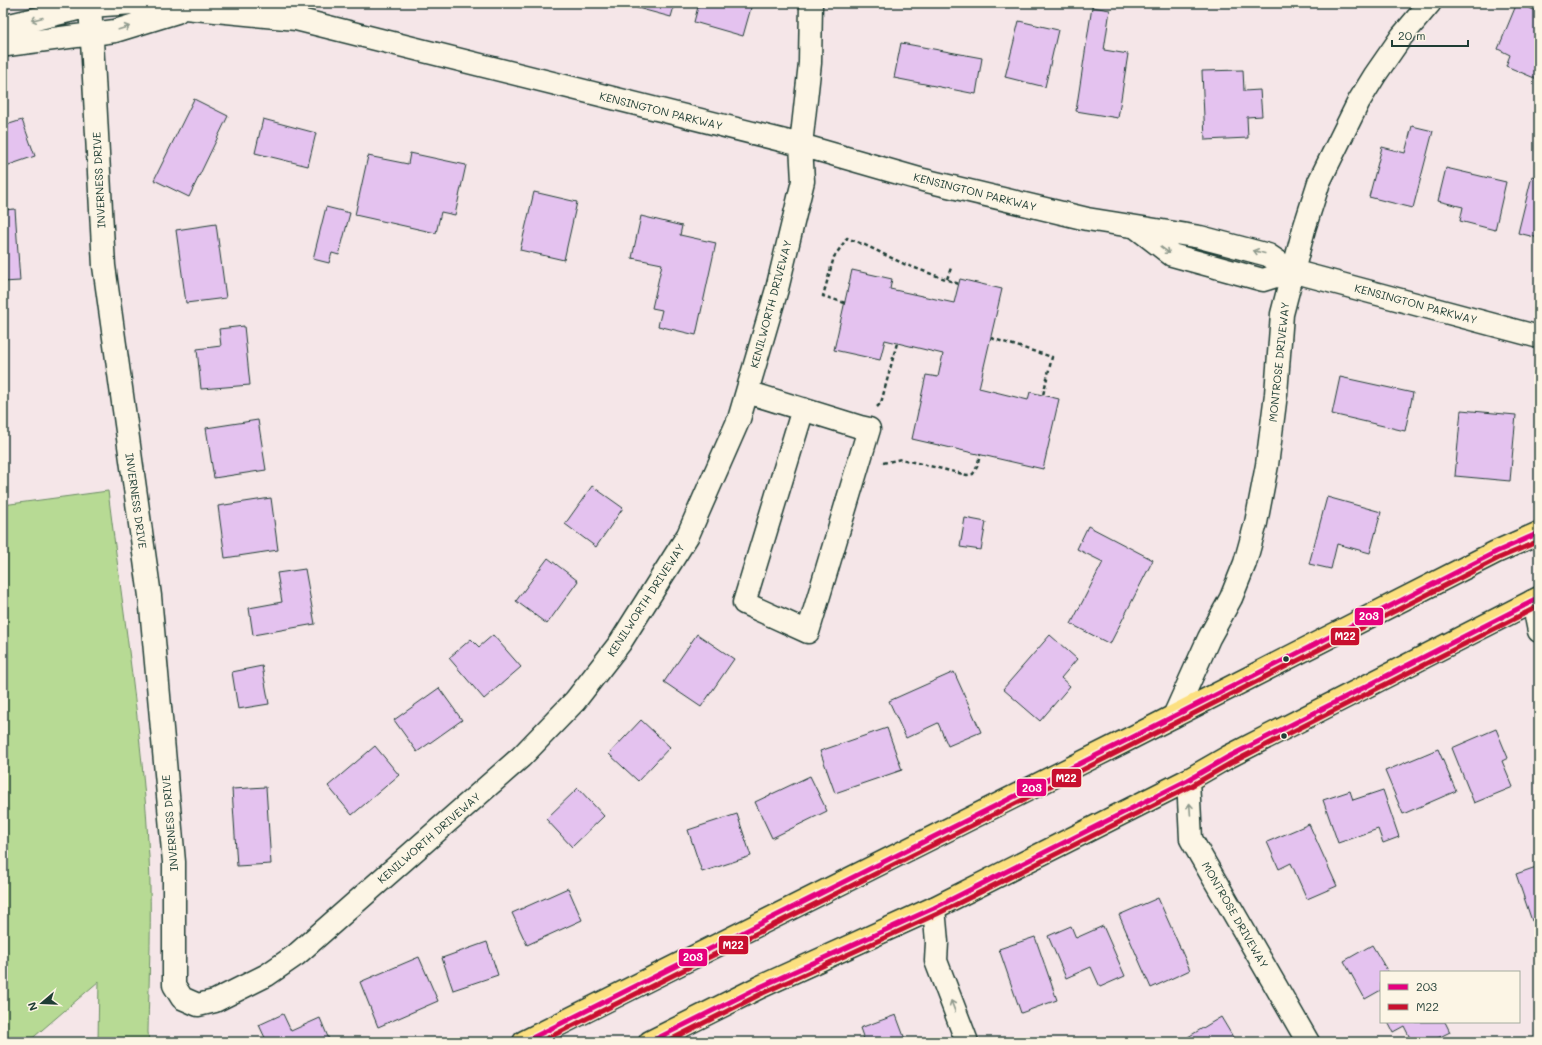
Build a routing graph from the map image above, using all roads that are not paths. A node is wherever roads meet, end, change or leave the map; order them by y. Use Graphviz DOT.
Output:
graph roads {
  1 [pos="810,3"];
  2 [pos="1430,3"];
  3 [pos="90,4"];
  4 [pos="186,9"];
  5 [pos="3,30"];
  6 [pos="90,34"];
  7 [pos="3,44"];
  8 [pos="801,145"];
  9 [pos="1292,271"];
  10 [pos="1539,337"];
  11 [pos="747,392"];
  12 [pos="803,409"];
  13 [pos="1539,533"];
  14 [pos="1536,600"];
  15 [pos="1539,631"];
  16 [pos="1174,716"];
  17 [pos="1188,780"];
  18 [pos="934,908"];
  19 [pos="182,998"];
  20 [pos="524,1042"];
  21 [pos="650,1042"];
  22 [pos="967,1042"];
  23 [pos="1308,1042"];
  1 -- 8 [label="street, KENILWORTH DRIVEWAY"];
  2 -- 9 [label="street, MONTROSE DRIVEWAY"];
  3 -- 4 [label="street, KENSINGTON PARKWAY"];
  3 -- 5 [label="street, KENSINGTON PARKWAY, one-way"];
  3 -- 6 [label="street, INVERNESS DRIVE"];
  6 -- 4 [label="street, KENSINGTON PARKWAY, one-way"];
  4 -- 8 [label="street, KENSINGTON PARKWAY"];
  6 -- 7 [label="street, KENSINGTON PARKWAY"];
  6 -- 19 [label="street, INVERNESS DRIVE"];
  8 -- 9 [label="street, KENSINGTON PARKWAY"];
  8 -- 11 [label="street, KENILWORTH DRIVEWAY"];
  9 -- 10 [label="street, KENSINGTON PARKWAY"];
  9 -- 16 [label="street, MONTROSE DRIVEWAY"];
  11 -- 12 [label="street"];
  11 -- 19 [label="street, KENILWORTH DRIVEWAY"];
  12 -- 12 [label="street"];
  13 -- 16 [label="main road"];
  14 -- 15 [label="street"];
  14 -- 17 [label="main road"];
  16 -- 20 [label="main road"];
  17 -- 18 [label="main road"];
  23 -- 17 [label="street, MONTROSE DRIVEWAY, one-way"];
  18 -- 21 [label="main road"];
  22 -- 18 [label="street, one-way"];
}
